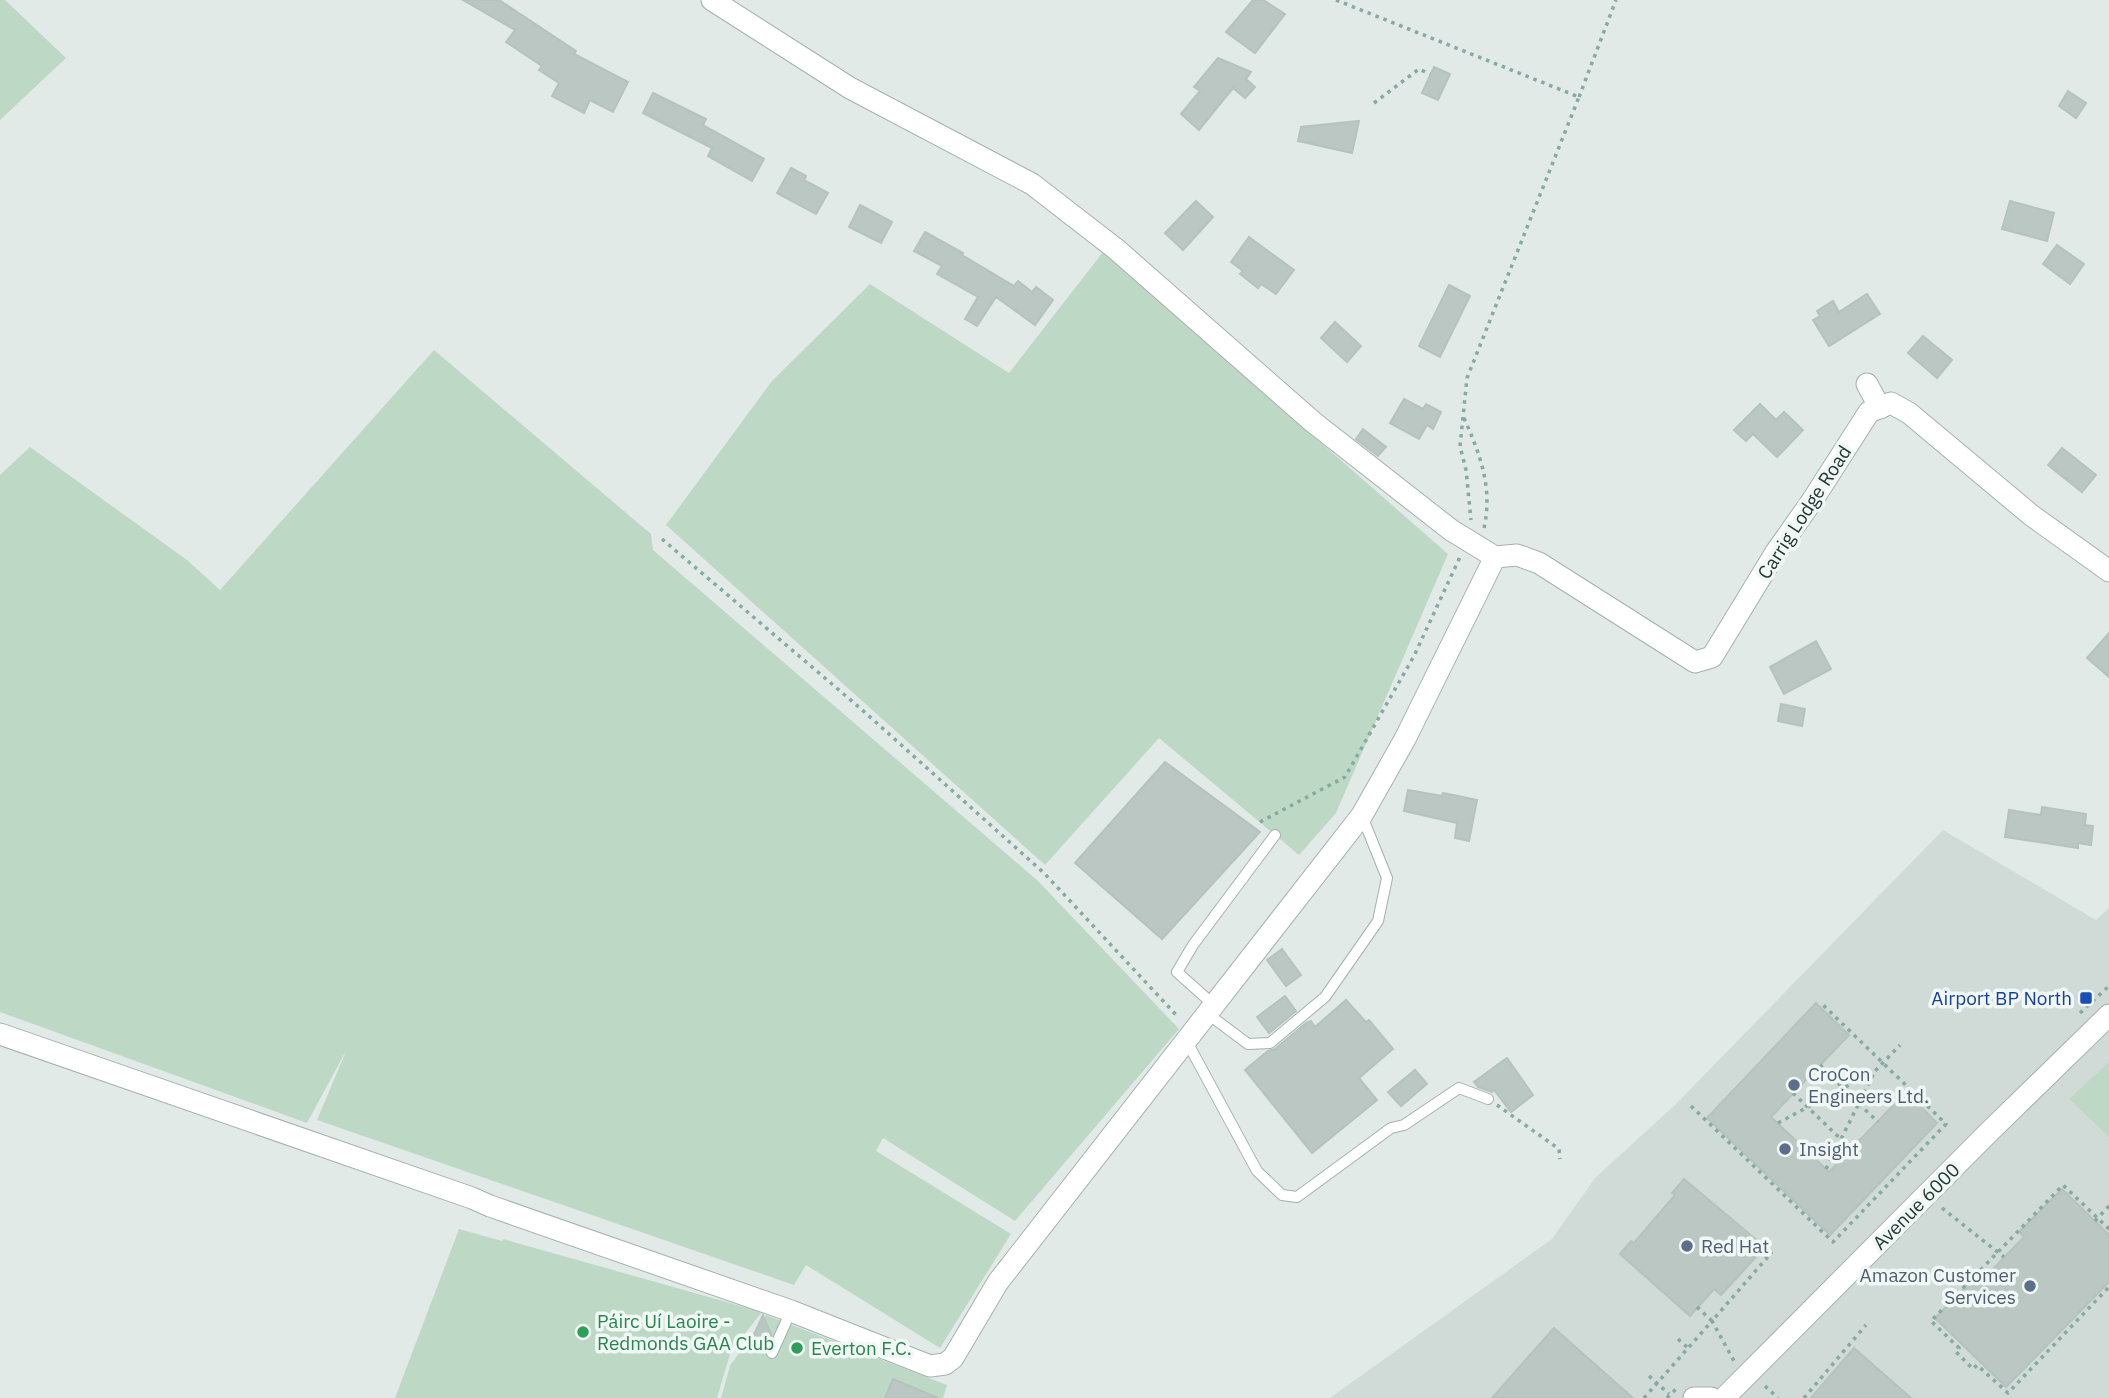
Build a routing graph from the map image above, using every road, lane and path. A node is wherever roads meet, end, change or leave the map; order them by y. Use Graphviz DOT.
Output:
graph roads {
  1 [pos="712,0"];
  2 [pos="1336,0"];
  3 [pos="1616,0"];
  4 [pos="1430,74"];
  5 [pos="1579,97"];
  6 [pos="1374,103"];
  7 [pos="1867,384"];
  8 [pos="1880,408"];
  9 [pos="1463,417"];
  10 [pos="1471,525"];
  11 [pos="662,539"];
  12 [pos="1487,552"];
  13 [pos="1461,557"];
  14 [pos="2109,571"];
  15 [pos="1362,815"];
  16 [pos="1260,822"];
  17 [pos="1275,835"];
  18 [pos="1822,1004"];
  19 [pos="1212,1010"];
  20 [pos="2109,1015"];
  21 [pos="0,1034"];
  22 [pos="1189,1036"];
  23 [pos="1900,1045"];
  24 [pos="1883,1063"];
  25 [pos="1820,1065"];
  26 [pos="1875,1071"];
  27 [pos="1843,1088"];
  28 [pos="1793,1093"];
  29 [pos="1488,1099"];
  30 [pos="1858,1104"];
  31 [pos="1690,1106"];
  32 [pos="1808,1108"];
  33 [pos="1878,1122"];
  34 [pos="1778,1124"];
  35 [pos="1840,1139"];
  36 [pos="1851,1149"];
  37 [pos="1560,1159"];
  38 [pos="1826,1169"];
  39 [pos="2109,1206"];
  40 [pos="1942,1208"];
  41 [pos="2096,1220"];
  42 [pos="2109,1229"];
  43 [pos="1772,1252"];
  44 [pos="1997,1253"];
  45 [pos="2004,1257"];
  46 [pos="2109,1287"];
  47 [pos="1698,1307"];
  48 [pos="791,1311"];
  49 [pos="1712,1321"];
  50 [pos="1866,1325"];
  51 [pos="1678,1339"];
  52 [pos="1688,1349"];
  53 [pos="772,1353"];
  54 [pos="1734,1361"];
  55 [pos="1649,1376"];
  56 [pos="1657,1384"];
  57 [pos="1669,1394"];
  58 [pos="1644,1398"];
  59 [pos="1694,1398"];
  60 [pos="1711,1398"];
  61 [pos="1724,1398"];
  62 [pos="1804,1398"];
  1 -- 12 [label="street"];
  2 -- 5 [label="path"];
  3 -- 5 [label="path"];
  4 -- 6 [label="path"];
  5 -- 9 [label="path"];
  7 -- 8 [label="street"];
  8 -- 12 [label="street, Carrig Lodge Road"];
  8 -- 14 [label="street"];
  9 -- 10 [label="path"];
  9 -- 12 [label="path"];
  11 -- 22 [label="path"];
  12 -- 15 [label="street"];
  13 -- 16 [label="path"];
  15 -- 19 [label="street"];
  15 -- 19 [label="lane"];
  17 -- 19 [label="lane"];
  18 -- 24 [label="path"];
  19 -- 22 [label="street"];
  20 -- 61 [label="street, Avenue 6000"];
  21 -- 48 [label="street"];
  22 -- 29 [label="lane"];
  22 -- 48 [label="street"];
  23 -- 24 [label="path"];
  24 -- 26 [label="path"];
  24 -- 31 [label="path"];
  25 -- 27 [label="path"];
  26 -- 27 [label="path"];
  26 -- 30 [label="path"];
  27 -- 32 [label="path"];
  28 -- 32 [label="path"];
  29 -- 37 [label="path"];
  30 -- 33 [label="path"];
  30 -- 35 [label="path"];
  32 -- 34 [label="path"];
  32 -- 35 [label="path"];
  35 -- 36 [label="path"];
  35 -- 38 [label="path"];
  39 -- 41 [label="path"];
  40 -- 44 [label="path"];
  41 -- 42 [label="path"];
  41 -- 44 [label="path"];
  43 -- 49 [label="path"];
  44 -- 45 [label="path"];
  44 -- 46 [label="path"];
  47 -- 49 [label="path"];
  48 -- 53 [label="lane"];
  49 -- 52 [label="path"];
  49 -- 54 [label="path"];
  50 -- 62 [label="path"];
  51 -- 52 [label="path"];
  52 -- 56 [label="path"];
  55 -- 56 [label="path"];
  56 -- 57 [label="path"];
  56 -- 58 [label="path"];
  59 -- 60 [label="street"];
}
